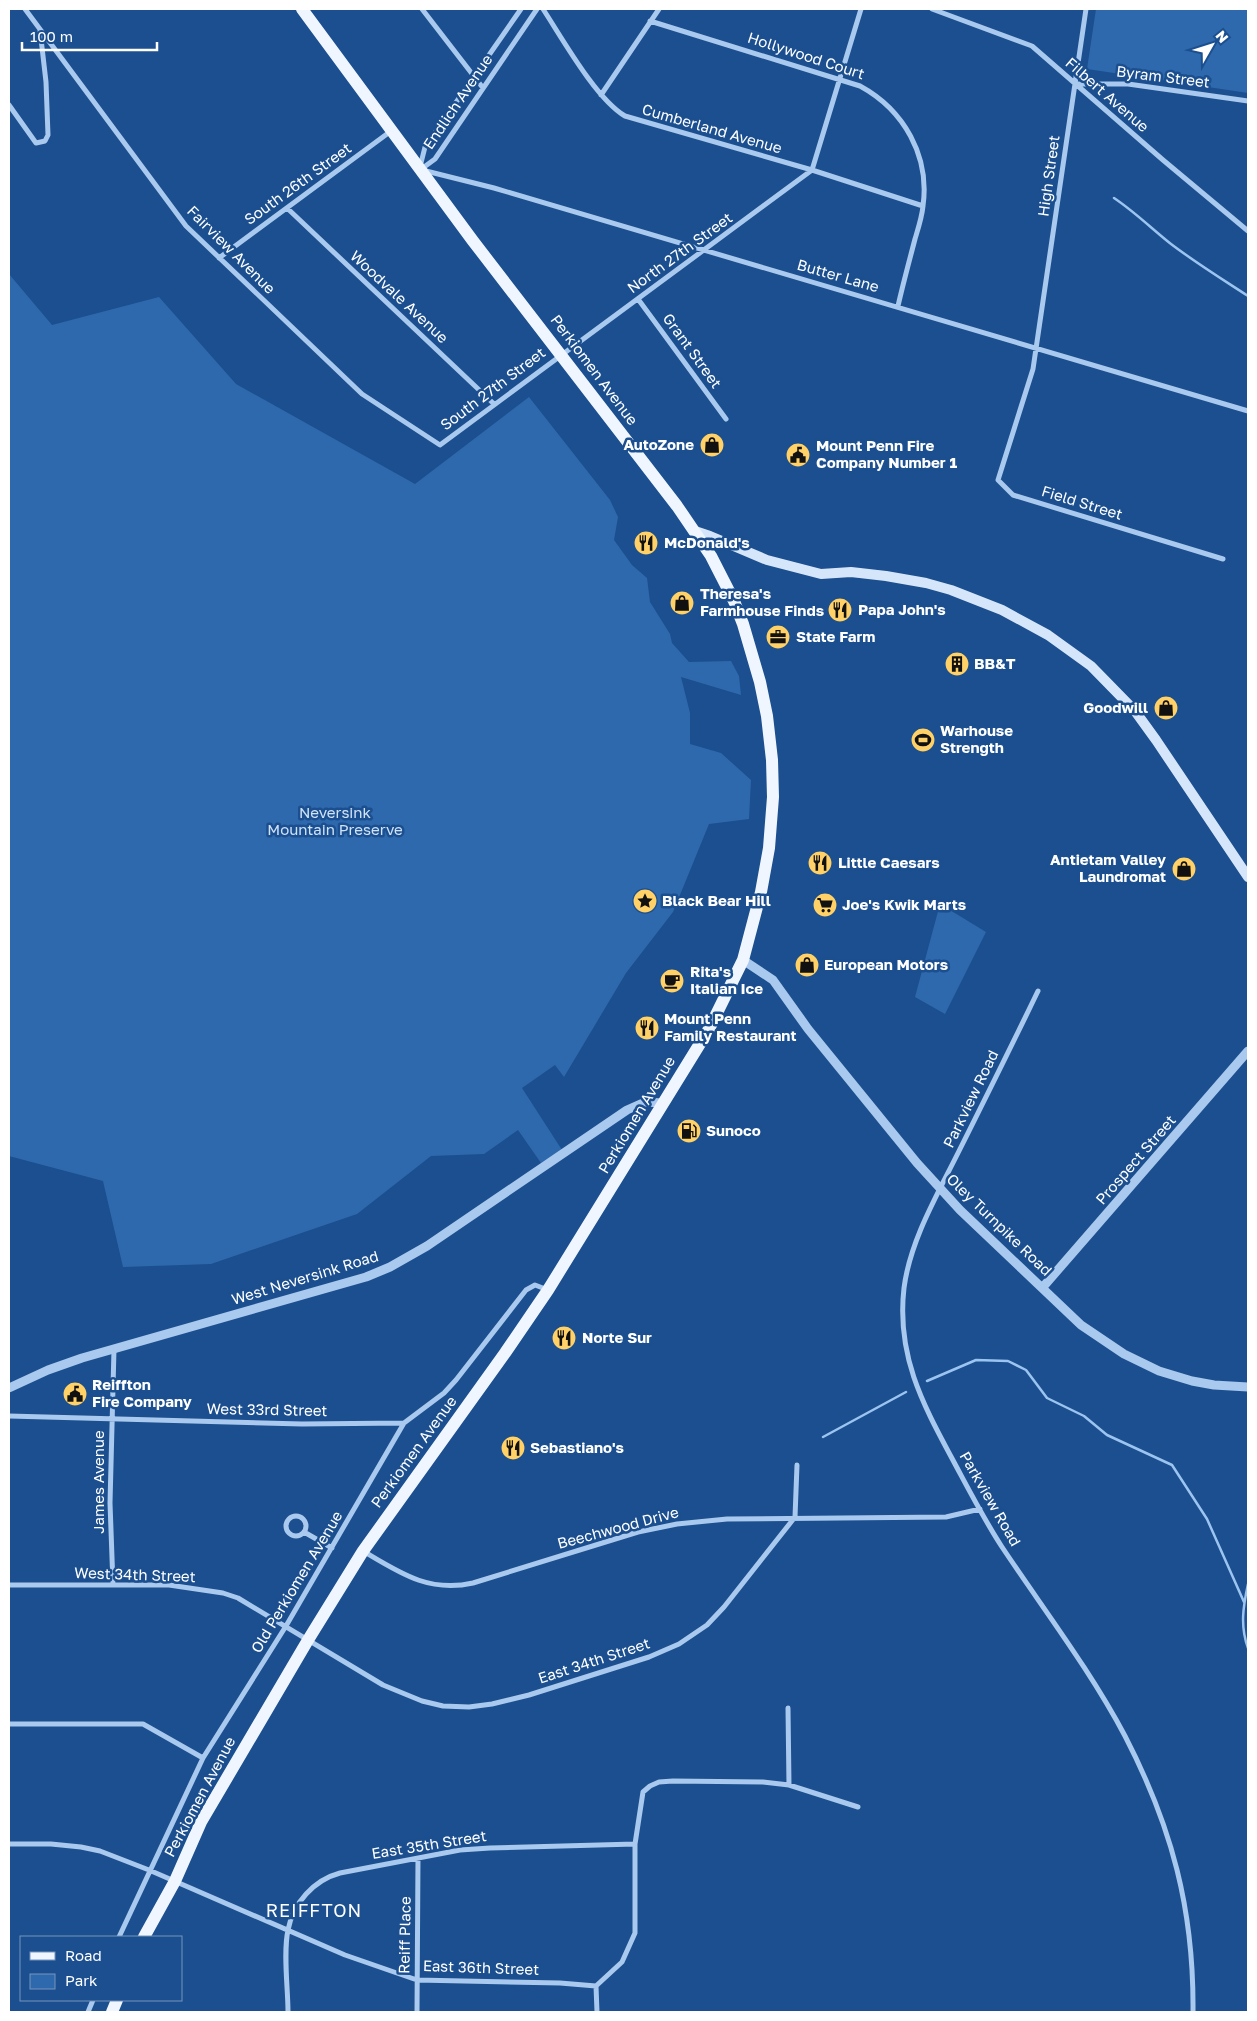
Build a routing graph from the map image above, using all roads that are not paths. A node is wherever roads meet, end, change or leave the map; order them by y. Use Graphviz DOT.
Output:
graph roads {
  1 [pos="25,9"];
  2 [pos="302,9"];
  3 [pos="422,9"];
  4 [pos="521,9"];
  5 [pos="537,9"];
  6 [pos="543,9"];
  7 [pos="659,9"];
  8 [pos="861,9"];
  9 [pos="932,9"];
  10 [pos="1086,9"];
  11 [pos="650,21"];
  12 [pos="40,30"];
  13 [pos="474,78"];
  14 [pos="840,79"];
  15 [pos="1075,84"];
  16 [pos="483,88"];
  17 [pos="601,95"];
  18 [pos="1248,101"];
  19 [pos="9,106"];
  20 [pos="392,131"];
  21 [pos="420,170"];
  22 [pos="812,170"];
  23 [pos="923,206"];
  24 [pos="287,208"];
  25 [pos="1248,231"];
  26 [pos="705,251"];
  27 [pos="219,258"];
  28 [pos="638,299"];
  29 [pos="898,306"];
  30 [pos="1037,348"];
  31 [pos="561,354"];
  32 [pos="494,404"];
  33 [pos="1248,411"];
  34 [pos="726,418"];
  35 [pos="1018,421"];
  36 [pos="440,444"];
  37 [pos="695,532"];
  38 [pos="1223,559"];
  39 [pos="1248,877"];
  40 [pos="743,960"];
  41 [pos="1038,991"];
  42 [pos="1248,1050"];
  43 [pos="663,1103"];
  44 [pos="940,1189"];
  45 [pos="1043,1287"];
  46 [pos="548,1290"];
  47 [pos="114,1349"];
  48 [pos="1248,1387"];
  49 [pos="9,1388"];
  50 [pos="9,1416"];
  51 [pos="112,1418"];
  52 [pos="404,1424"];
  53 [pos="797,1465"];
  54 [pos="980,1509"];
  55 [pos="795,1517"];
  56 [pos="304,1532"];
  57 [pos="332,1548"];
  58 [pos="363,1551"];
  59 [pos="9,1585"];
  60 [pos="113,1585"];
  61 [pos="286,1626"];
  62 [pos="308,1640"];
  63 [pos="788,1708"];
  64 [pos="9,1724"];
  65 [pos="203,1758"];
  66 [pos="789,1785"];
  67 [pos="858,1807"];
  68 [pos="9,1844"];
  69 [pos="635,1844"];
  70 [pos="418,1858"];
  71 [pos="149,1870"];
  72 [pos="174,1881"];
  73 [pos="288,1930"];
  74 [pos="119,1936"];
  75 [pos="145,1936"];
  76 [pos="417,1980"];
  77 [pos="596,1986"];
  78 [pos="288,2012"];
  79 [pos="417,2012"];
  80 [pos="598,2012"];
  81 [pos="1193,2012"];
  1 -- 12 [label="street, Fairview Avenue"];
  2 -- 20 [label="main road, Perkiomen Avenue"];
  3 -- 13 [label="street"];
  4 -- 13 [label="street, Endlich Avenue"];
  5 -- 16 [label="street, Endlich Avenue"];
  6 -- 17 [label="street, Cumberland Avenue"];
  7 -- 11 [label="street"];
  8 -- 14 [label="street"];
  9 -- 15 [label="street, Filbert Avenue"];
  10 -- 15 [label="street, High Street"];
  11 -- 14 [label="street, Hollywood Court"];
  11 -- 17 [label="street"];
  12 -- 19 [label="street"];
  12 -- 27 [label="street, Fairview Avenue"];
  13 -- 16 [label="street"];
  13 -- 21 [label="street, Endlich Avenue"];
  14 -- 22 [label="street"];
  14 -- 23 [label="street, Hollywood Court"];
  15 -- 18 [label="street, Byram Street"];
  15 -- 25 [label="street, Filbert Avenue"];
  15 -- 30 [label="street, High Street"];
  16 -- 21 [label="street, Endlich Avenue"];
  17 -- 22 [label="street, Cumberland Avenue"];
  20 -- 21 [label="main road, Perkiomen Avenue"];
  20 -- 24 [label="street, South 26th Street"];
  21 -- 26 [label="street, Butter Lane"];
  21 -- 31 [label="main road, Perkiomen Avenue"];
  22 -- 23 [label="street, Cumberland Avenue"];
  22 -- 26 [label="street, North 27th Street"];
  23 -- 29 [label="street, Hollywood Court"];
  24 -- 27 [label="street, South 26th Street"];
  24 -- 32 [label="street, Woodvale Avenue"];
  26 -- 28 [label="street, North 27th Street"];
  26 -- 29 [label="street, Butter Lane"];
  27 -- 36 [label="street, Fairview Avenue"];
  28 -- 31 [label="street, North 27th Street"];
  28 -- 34 [label="street, Grant Street"];
  29 -- 30 [label="street, Butter Lane"];
  30 -- 33 [label="street, Butter Lane"];
  30 -- 35 [label="street, High Street"];
  31 -- 32 [label="street, South 27th Street"];
  31 -- 37 [label="main road, Perkiomen Avenue"];
  32 -- 36 [label="street, South 27th Street"];
  35 -- 38 [label="street, Field Street"];
  37 -- 39 [label="main road"];
  37 -- 40 [label="main road, Perkiomen Avenue"];
  40 -- 43 [label="main road, Perkiomen Avenue"];
  40 -- 44 [label="street, Oley Turnpike Road"];
  41 -- 44 [label="street, Parkview Road"];
  42 -- 45 [label="street, Prospect Street"];
  43 -- 46 [label="main road, Perkiomen Avenue"];
  43 -- 47 [label="street, West Neversink Road"];
  44 -- 45 [label="street, Oley Turnpike Road"];
  44 -- 54 [label="street, Parkview Road"];
  45 -- 48 [label="street, Oley Turnpike Road"];
  46 -- 52 [label="street, Old Perkiomen Avenue"];
  46 -- 58 [label="main road, Perkiomen Avenue"];
  47 -- 49 [label="street, West Neversink Road"];
  47 -- 51 [label="street, James Avenue"];
  50 -- 51 [label="street, West 33rd Street"];
  51 -- 52 [label="street, West 33rd Street"];
  51 -- 60 [label="street, James Avenue"];
  52 -- 57 [label="street, Old Perkiomen Avenue"];
  53 -- 55 [label="street"];
  54 -- 55 [label="street, Beechwood Drive"];
  54 -- 81 [label="street, Parkview Road"];
  55 -- 58 [label="street, Beechwood Drive"];
  55 -- 62 [label="street, East 34th Street"];
  56 -- 56 [label="street"];
  56 -- 57 [label="street"];
  57 -- 61 [label="street, Old Perkiomen Avenue"];
  58 -- 62 [label="main road, Perkiomen Avenue"];
  59 -- 60 [label="street, West 34th Street"];
  60 -- 61 [label="street, West 34th Street"];
  61 -- 62 [label="street, West 34th Street"];
  61 -- 65 [label="street, Old Perkiomen Avenue"];
  62 -- 72 [label="main road, Perkiomen Avenue"];
  63 -- 66 [label="street"];
  64 -- 65 [label="street"];
  65 -- 71 [label="street, Old Perkiomen Avenue"];
  66 -- 67 [label="street"];
  66 -- 69 [label="street"];
  68 -- 71 [label="street, East 36th Street"];
  69 -- 70 [label="street, East 35th Street"];
  69 -- 77 [label="street"];
  70 -- 73 [label="street, East 35th Street"];
  70 -- 76 [label="street, Reiff Place"];
  71 -- 72 [label="street, East 36th Street"];
  71 -- 74 [label="street, Old Perkiomen Avenue"];
  72 -- 73 [label="street, East 36th Street"];
  72 -- 75 [label="main road, Perkiomen Avenue"];
  73 -- 76 [label="street, East 36th Street"];
  73 -- 78 [label="street"];
  76 -- 77 [label="street, East 36th Street"];
  76 -- 79 [label="street, Reiff Place"];
  77 -- 80 [label="street"];
}
